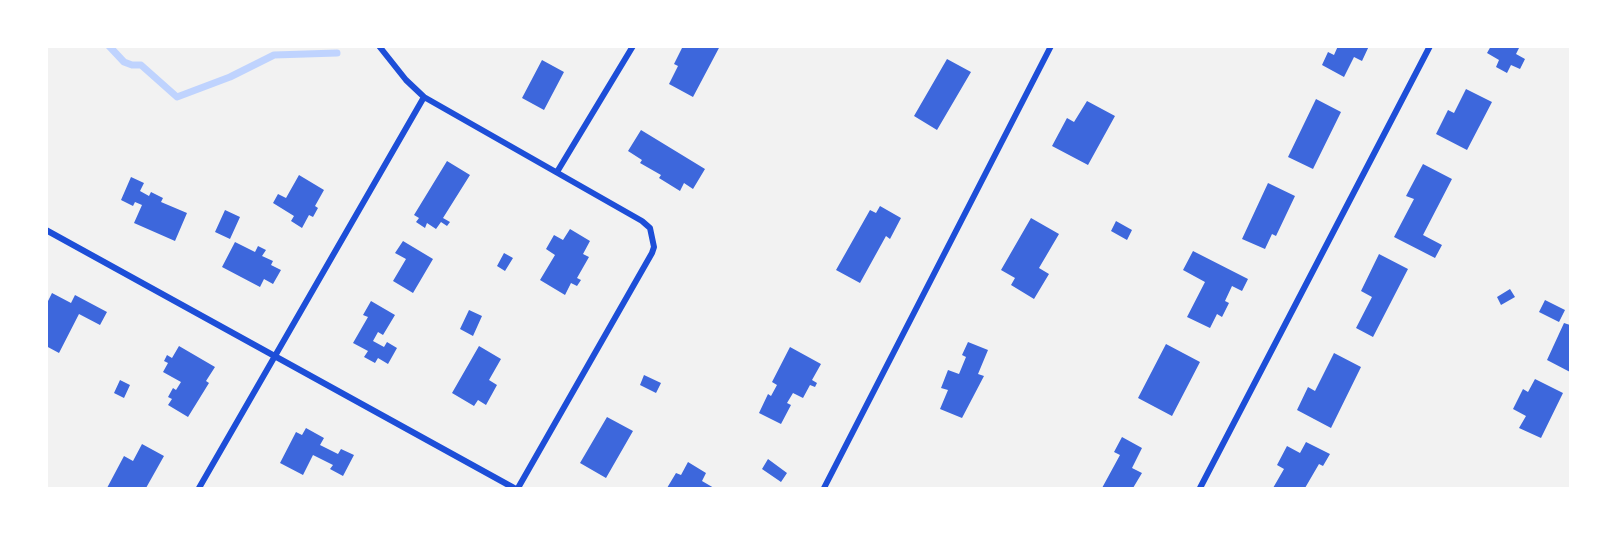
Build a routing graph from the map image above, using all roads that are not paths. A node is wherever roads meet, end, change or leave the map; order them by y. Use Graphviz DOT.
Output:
graph roads {
  1 [pos="380,46"];
  2 [pos="633,46"];
  3 [pos="1051,46"];
  4 [pos="1430,46"];
  5 [pos="424,97"];
  6 [pos="557,172"];
  7 [pos="46,230"];
  8 [pos="275,356"];
  9 [pos="199,489"];
  10 [pos="516,489"];
  11 [pos="824,489"];
  12 [pos="1200,489"];
  1 -- 5 [label="street"];
  2 -- 6 [label="street"];
  3 -- 11 [label="street"];
  4 -- 12 [label="street"];
  5 -- 6 [label="street"];
  5 -- 8 [label="street"];
  6 -- 10 [label="street"];
  7 -- 8 [label="street"];
  8 -- 9 [label="street"];
  8 -- 10 [label="street"];
}
